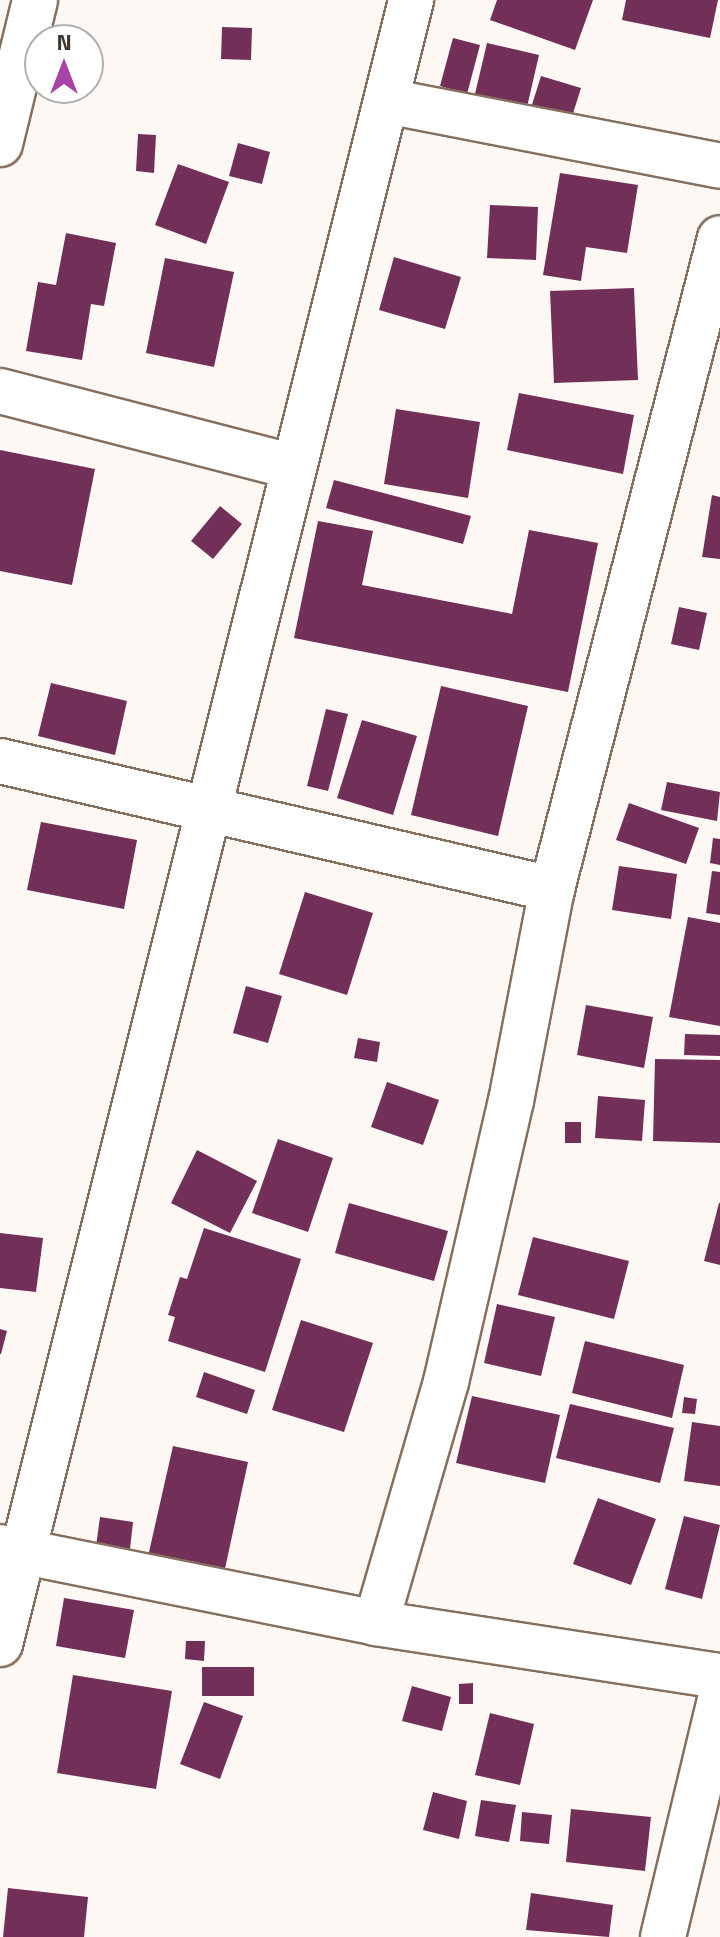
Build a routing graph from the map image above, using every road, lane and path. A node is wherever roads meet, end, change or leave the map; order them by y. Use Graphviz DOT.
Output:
graph roads {
  1 [pos="35,0"];
  2 [pos="411,0"];
  3 [pos="387,101"];
  4 [pos="0,144"];
  5 [pos="720,166"];
  6 [pos="720,238"];
  7 [pos="0,391"];
  8 [pos="291,466"];
  9 [pos="0,761"];
  10 [pos="210,806"];
  11 [pos="552,889"];
  12 [pos="11,1550"];
  13 [pos="376,1623"];
  14 [pos="0,1644"];
  15 [pos="720,1676"];
  16 [pos="720,1699"];
  17 [pos="710,1796"];
  18 [pos="663,1937"];
  1 -- 4 [label="street"];
  2 -- 3 [label="street"];
  3 -- 5 [label="street"];
  3 -- 8 [label="street"];
  6 -- 11 [label="street"];
  7 -- 8 [label="street"];
  8 -- 10 [label="street"];
  9 -- 10 [label="street"];
  10 -- 11 [label="street"];
  10 -- 12 [label="street"];
  11 -- 13 [label="street"];
  12 -- 13 [label="street"];
  12 -- 14 [label="street"];
  13 -- 15 [label="street"];
  16 -- 17 [label="street"];
  17 -- 18 [label="street"];
}
